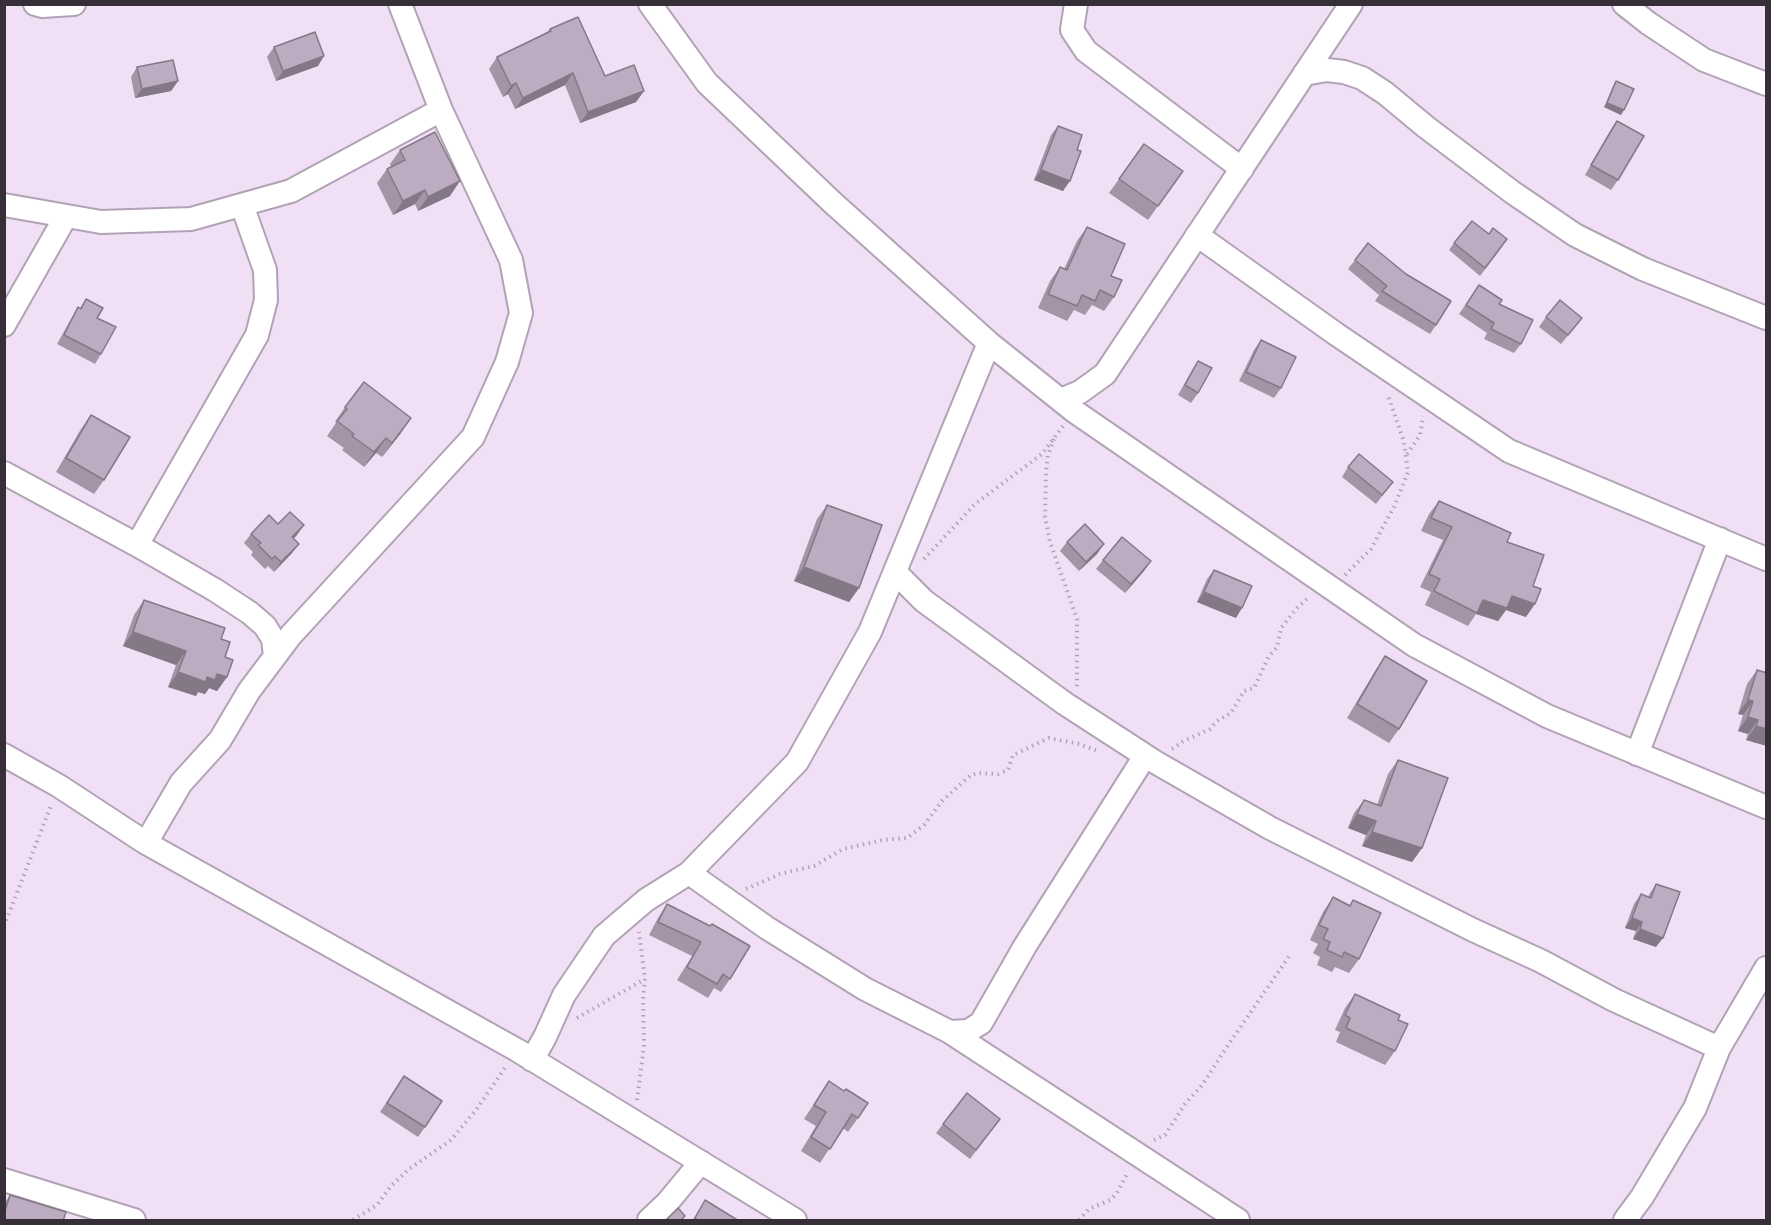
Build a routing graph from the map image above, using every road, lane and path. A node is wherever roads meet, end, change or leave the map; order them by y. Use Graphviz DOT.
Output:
graph roads {
  1 [pos="35,4"];
  2 [pos="74,4"];
  3 [pos="400,4"];
  4 [pos="650,4"];
  5 [pos="1076,4"];
  6 [pos="1351,4"];
  7 [pos="1624,4"];
  8 [pos="1304,74"];
  9 [pos="1767,84"];
  10 [pos="441,110"];
  11 [pos="1242,169"];
  12 [pos="4,205"];
  13 [pos="242,205"];
  14 [pos="66,216"];
  15 [pos="1197,235"];
  16 [pos="1767,318"];
  17 [pos="4,325"];
  18 [pos="989,343"];
  19 [pos="1382,365"];
  20 [pos="1427,394"];
  21 [pos="1067,406"];
  22 [pos="1054,439"];
  23 [pos="1406,455"];
  24 [pos="4,473"];
  25 [pos="1720,539"];
  26 [pos="137,545"];
  27 [pos="1767,560"];
  28 [pos="899,576"];
  29 [pos="1329,586"];
  30 [pos="250,613"];
  31 [pos="311,613"];
  32 [pos="275,656"];
  33 [pos="1077,712"];
  34 [pos="1102,752"];
  35 [pos="1637,754"];
  36 [pos="4,755"];
  37 [pos="1150,759"];
  38 [pos="59,786"];
  39 [pos="1767,807"];
  40 [pos="146,843"];
  41 [pos="689,873"];
  42 [pos="729,902"];
  43 [pos="4,926"];
  44 [pos="639,930"];
  45 [pos="1290,954"];
  46 [pos="1767,968"];
  47 [pos="645,979"];
  48 [pos="950,1032"];
  49 [pos="545,1037"];
  50 [pos="1719,1048"];
  51 [pos="525,1055"];
  52 [pos="644,1127"];
  53 [pos="1140,1156"];
  54 [pos="701,1162"];
  55 [pos="4,1180"];
  56 [pos="134,1221"];
  57 [pos="353,1221"];
  58 [pos="650,1221"];
  59 [pos="795,1221"];
  60 [pos="1079,1221"];
  61 [pos="1238,1221"];
  62 [pos="1625,1221"];
  1 -- 2 [label="street"];
  3 -- 10 [label="street"];
  4 -- 18 [label="street"];
  5 -- 11 [label="street"];
  6 -- 8 [label="street"];
  7 -- 9 [label="street"];
  8 -- 11 [label="street"];
  8 -- 16 [label="street"];
  10 -- 13 [label="street"];
  10 -- 31 [label="street"];
  11 -- 15 [label="street"];
  12 -- 14 [label="street"];
  13 -- 14 [label="street"];
  13 -- 26 [label="street"];
  14 -- 17 [label="street"];
  15 -- 19 [label="street"];
  15 -- 21 [label="street"];
  18 -- 21 [label="street"];
  18 -- 28 [label="street"];
  19 -- 20 [label="street"];
  19 -- 23 [label="path"];
  20 -- 23 [label="path"];
  20 -- 25 [label="street"];
  21 -- 22 [label="path"];
  21 -- 29 [label="street"];
  22 -- 28 [label="path"];
  22 -- 33 [label="path"];
  23 -- 29 [label="path"];
  24 -- 26 [label="street"];
  25 -- 27 [label="street"];
  25 -- 35 [label="street"];
  26 -- 30 [label="street"];
  28 -- 33 [label="street"];
  28 -- 41 [label="street"];
  29 -- 35 [label="street"];
  29 -- 37 [label="path"];
  30 -- 31 [label="street"];
  30 -- 32 [label="street"];
  31 -- 32 [label="street"];
  32 -- 40 [label="street"];
  33 -- 37 [label="street"];
  34 -- 42 [label="path"];
  35 -- 39 [label="street"];
  36 -- 38 [label="street"];
  37 -- 48 [label="street"];
  37 -- 50 [label="street"];
  38 -- 40 [label="street"];
  38 -- 43 [label="path"];
  40 -- 51 [label="street"];
  41 -- 42 [label="street"];
  41 -- 49 [label="street"];
  42 -- 48 [label="street"];
  44 -- 47 [label="path"];
  45 -- 53 [label="path"];
  46 -- 50 [label="street"];
  47 -- 49 [label="path"];
  47 -- 52 [label="path"];
  48 -- 53 [label="street"];
  49 -- 51 [label="street"];
  50 -- 62 [label="street"];
  51 -- 52 [label="street"];
  51 -- 57 [label="path"];
  52 -- 54 [label="street"];
  53 -- 60 [label="path"];
  53 -- 61 [label="street"];
  54 -- 58 [label="street"];
  54 -- 59 [label="street"];
  55 -- 56 [label="street"];
}
